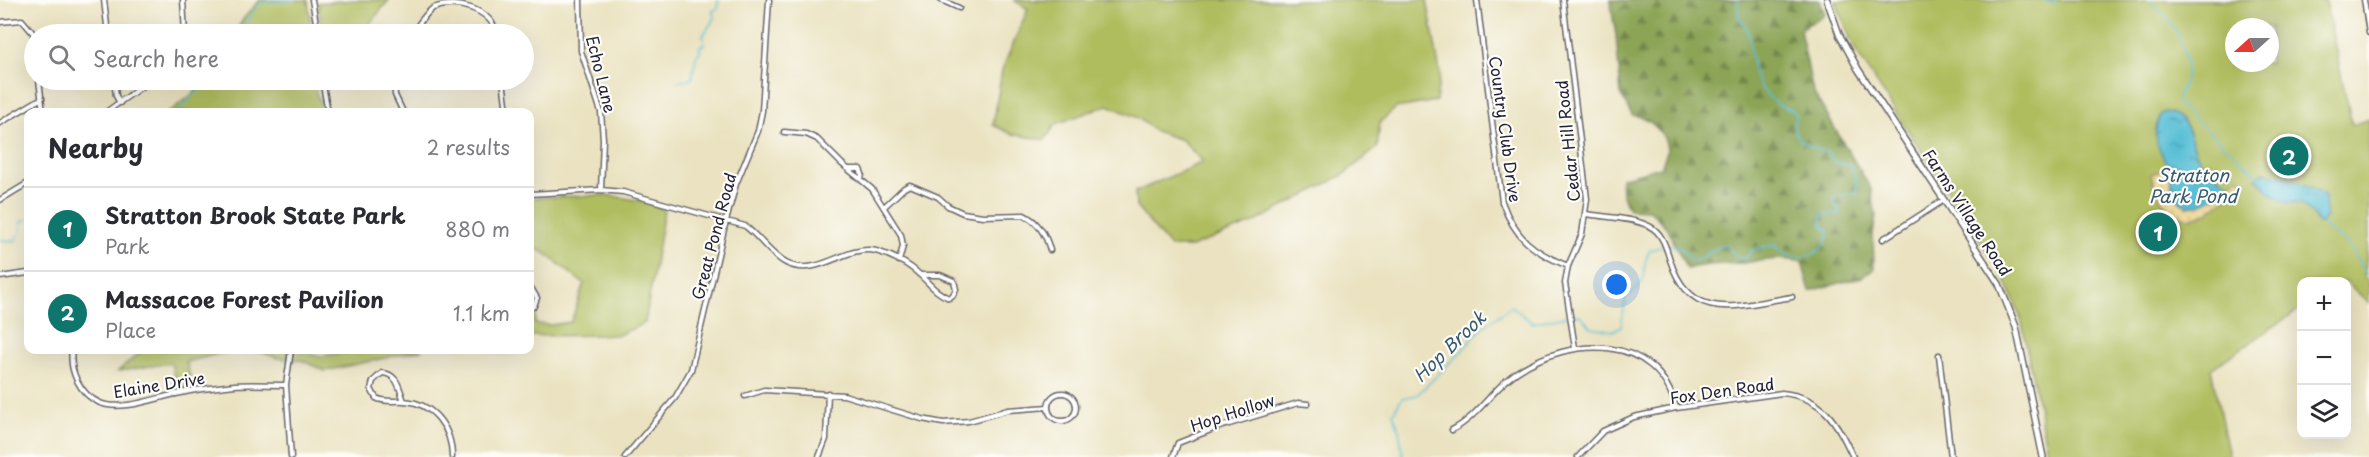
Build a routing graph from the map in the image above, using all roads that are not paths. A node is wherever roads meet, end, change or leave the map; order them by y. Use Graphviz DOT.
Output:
graph roads {
  1 [pos="104,0"];
  2 [pos="183,0"];
  3 [pos="312,0"];
  4 [pos="580,0"];
  5 [pos="769,0"];
  6 [pos="941,0"];
  7 [pos="1477,0"];
  8 [pos="1563,0"];
  9 [pos="1827,0"];
  10 [pos="2364,0"];
  11 [pos="959,8"];
  12 [pos="0,22"];
  13 [pos="25,24"];
  14 [pos="107,24"];
  15 [pos="184,24"];
  16 [pos="316,24"];
  17 [pos="419,24"];
  18 [pos="492,24"];
  19 [pos="2369,33"];
  20 [pos="41,90"];
  21 [pos="117,90"];
  22 [pos="138,90"];
  23 [pos="324,90"];
  24 [pos="395,90"];
  25 [pos="504,90"];
  26 [pos="42,98"];
  27 [pos="120,103"];
  28 [pos="25,108"];
  29 [pos="43,108"];
  30 [pos="112,108"];
  31 [pos="327,108"];
  32 [pos="400,108"];
  33 [pos="506,108"];
  34 [pos="24,109"];
  35 [pos="0,123"];
  36 [pos="784,132"];
  37 [pos="848,169"];
  38 [pos="861,179"];
  39 [pos="24,185"];
  40 [pos="601,190"];
  41 [pos="534,194"];
  42 [pos="0,200"];
  43 [pos="1944,200"];
  44 [pos="884,207"];
  45 [pos="1586,214"];
  46 [pos="726,221"];
  47 [pos="1883,239"];
  48 [pos="1050,250"];
  49 [pos="899,261"];
  50 [pos="1568,266"];
  51 [pos="24,274"];
  52 [pos="921,275"];
  53 [pos="0,277"];
  54 [pos="1792,297"];
  55 [pos="1575,348"];
  56 [pos="72,354"];
  57 [pos="290,354"];
  58 [pos="1939,355"];
  59 [pos="286,385"];
  60 [pos="828,393"];
  61 [pos="745,396"];
  62 [pos="404,401"];
  63 [pos="1308,404"];
  64 [pos="1048,407"];
  65 [pos="1676,408"];
  66 [pos="1452,430"];
  67 [pos="291,457"];
  68 [pos="452,457"];
  69 [pos="626,457"];
  70 [pos="819,457"];
  71 [pos="1173,457"];
  72 [pos="1578,457"];
  73 [pos="1853,457"];
  74 [pos="1951,457"];
  75 [pos="2043,457"];
  1 -- 14 [label="street"];
  2 -- 15 [label="street"];
  3 -- 16 [label="street"];
  4 -- 40 [label="street, Echo Lane"];
  5 -- 46 [label="street, Great Pond Road"];
  6 -- 11 [label="street"];
  7 -- 50 [label="street, Country Club Drive"];
  8 -- 45 [label="street, Cedar Hill Road"];
  9 -- 43 [label="main road, Farms Village Road"];
  10 -- 19 [label="street"];
  12 -- 13 [label="street"];
  17 -- 18 [label="street"];
  20 -- 26 [label="street"];
  21 -- 27 [label="street"];
  22 -- 27 [label="street"];
  23 -- 31 [label="street"];
  24 -- 32 [label="street"];
  25 -- 33 [label="street"];
  26 -- 28 [label="street"];
  26 -- 29 [label="street"];
  27 -- 30 [label="street"];
  34 -- 35 [label="street"];
  36 -- 37 [label="street"];
  37 -- 38 [label="street"];
  37 -- 38 [label="street"];
  38 -- 44 [label="street"];
  39 -- 42 [label="street"];
  40 -- 41 [label="street"];
  40 -- 46 [label="street"];
  43 -- 47 [label="street"];
  43 -- 75 [label="main road, Farms Village Road"];
  44 -- 48 [label="street"];
  44 -- 49 [label="street"];
  45 -- 50 [label="street, Cedar Hill Road"];
  45 -- 54 [label="street"];
  46 -- 49 [label="street"];
  46 -- 69 [label="street, Great Pond Road"];
  49 -- 52 [label="street"];
  50 -- 55 [label="street, Cedar Hill Road"];
  51 -- 53 [label="street"];
  52 -- 52 [label="street"];
  55 -- 65 [label="street"];
  55 -- 66 [label="street"];
  56 -- 59 [label="street, Elaine Drive"];
  57 -- 59 [label="street"];
  58 -- 74 [label="street"];
  59 -- 67 [label="street"];
  60 -- 61 [label="street"];
  60 -- 64 [label="street"];
  60 -- 70 [label="street"];
  62 -- 62 [label="street"];
  62 -- 68 [label="street"];
  63 -- 71 [label="street, Hop Hollow"];
  64 -- 64 [label="street"];
  65 -- 72 [label="street, Fox Den Road"];
  65 -- 73 [label="street, Fox Den Road"];
}
